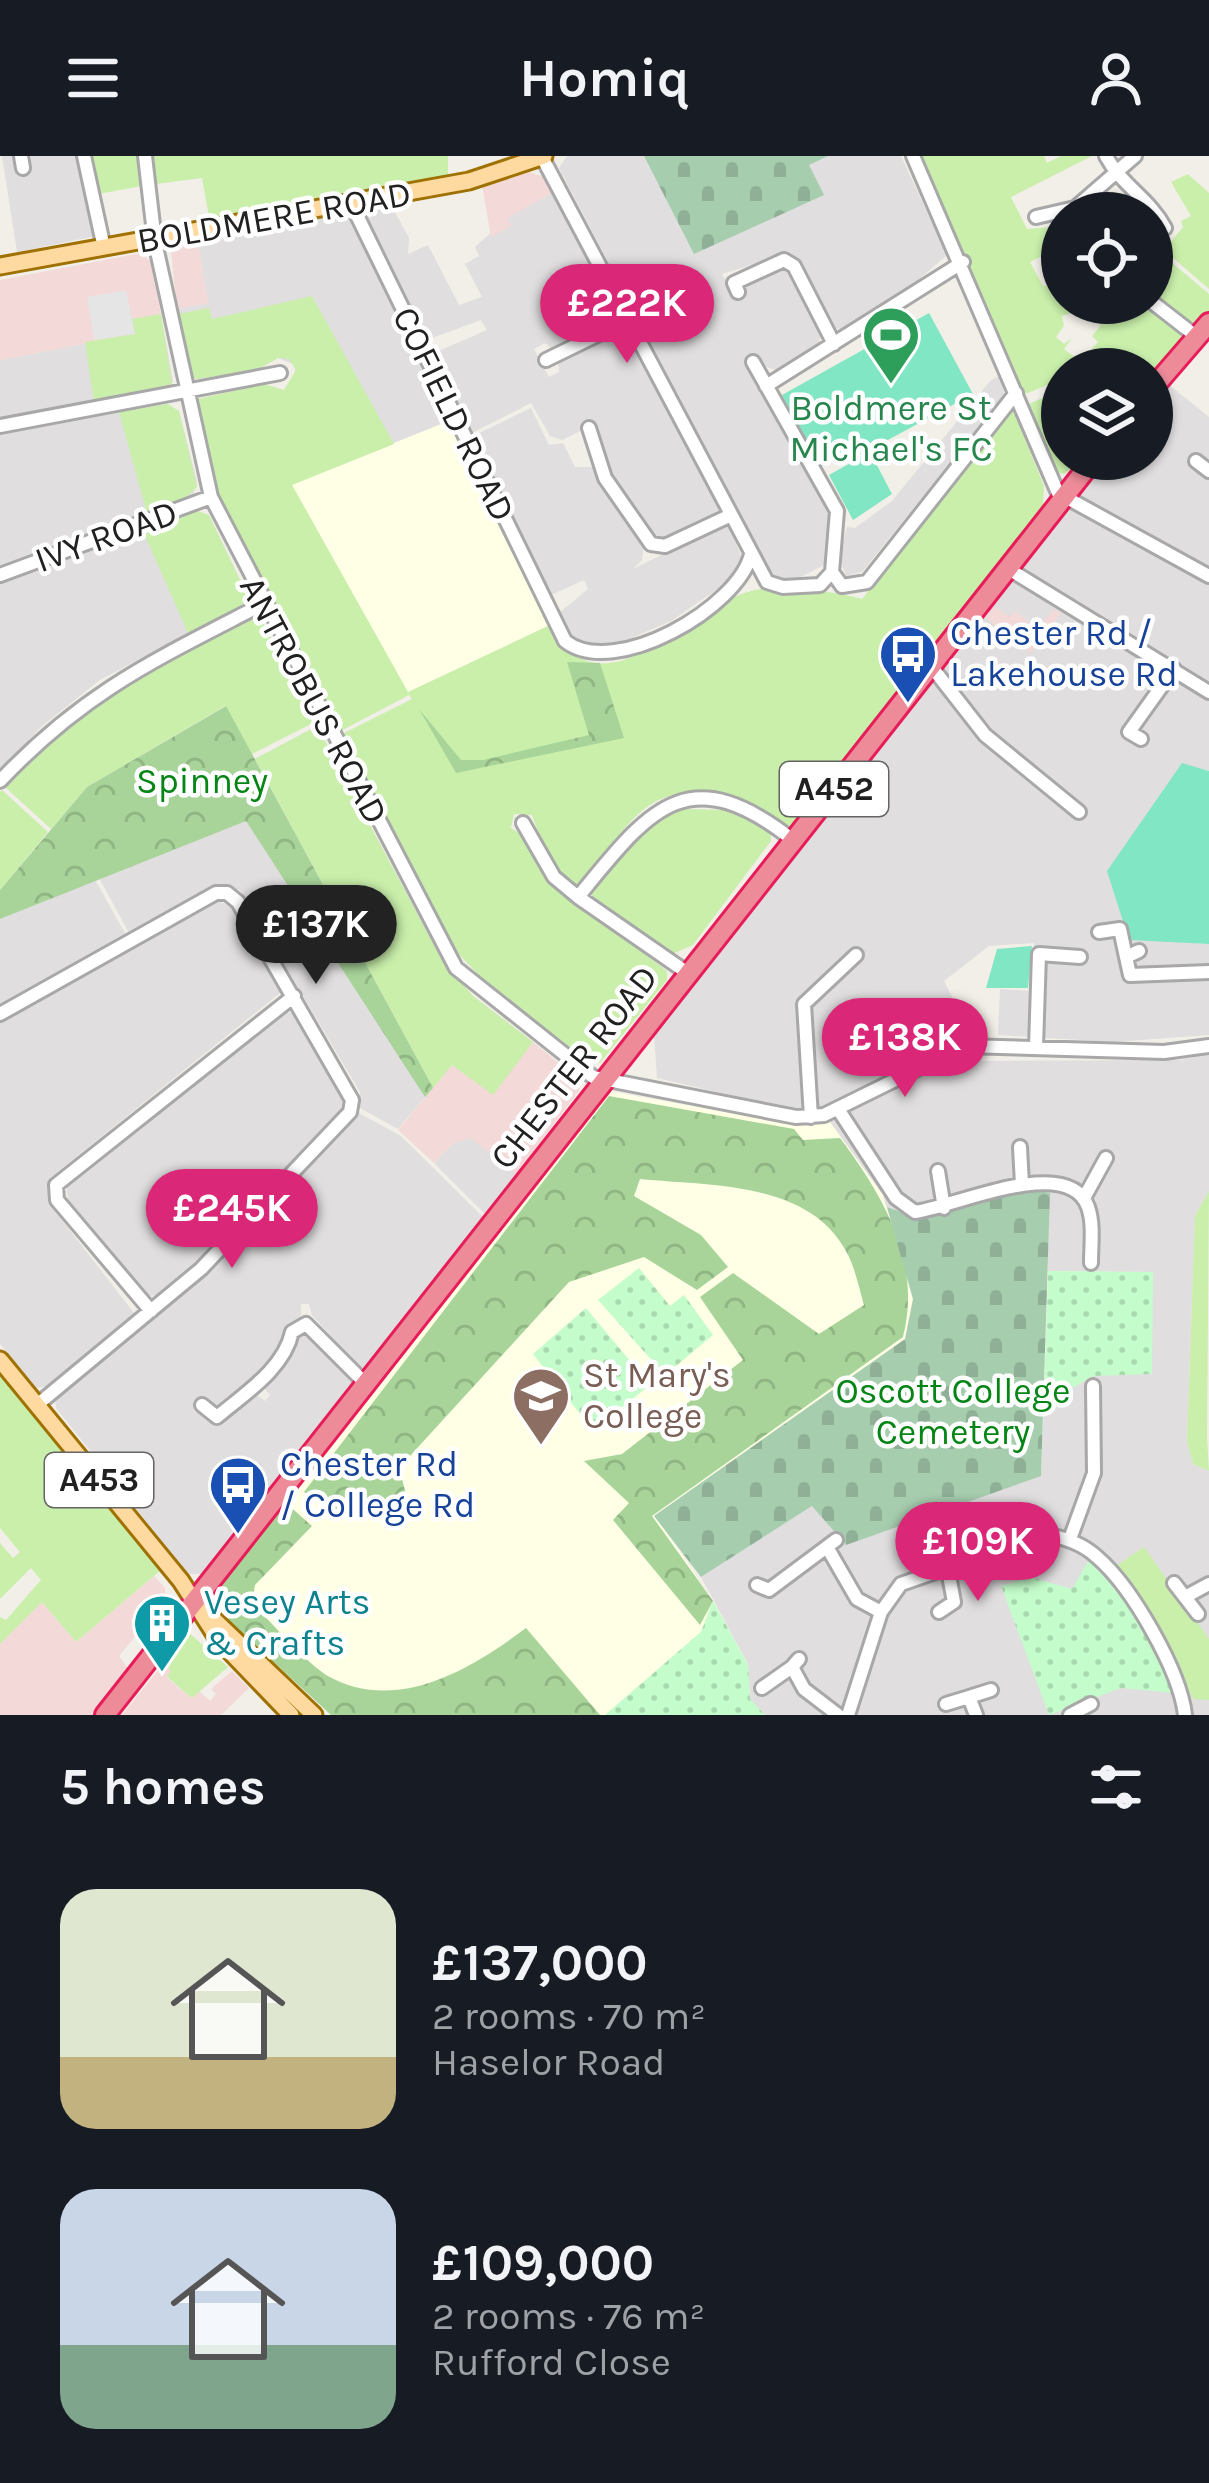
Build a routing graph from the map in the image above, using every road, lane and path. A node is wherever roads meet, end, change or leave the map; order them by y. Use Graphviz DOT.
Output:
graph roads {
  1 [pos="84,156"];
  2 [pos="145,156"];
  3 [pos="543,156"];
  4 [pos="913,156"];
  5 [pos="1135,156"];
  6 [pos="509,162"];
  7 [pos="1110,163"];
  8 [pos="1140,192"];
  9 [pos="351,203"];
  10 [pos="1036,217"];
  11 [pos="155,238"];
  12 [pos="104,248"];
  13 [pos="963,262"];
  14 [pos="0,266"];
  15 [pos="734,283"];
  16 [pos="1173,314"];
  17 [pos="630,319"];
  18 [pos="1203,330"];
  19 [pos="834,344"];
  20 [pos="546,360"];
  21 [pos="753,362"];
  22 [pos="1173,365"];
  23 [pos="280,373"];
  24 [pos="766,386"];
  25 [pos="185,392"];
  26 [pos="1016,393"];
  27 [pos="0,426"];
  28 [pos="590,428"];
  29 [pos="1196,461"];
  30 [pos="1209,471"];
  31 [pos="1077,480"];
  32 [pos="211,497"];
  33 [pos="1063,497"];
  34 [pos="731,515"];
  35 [pos="752,554"];
  36 [pos="1007,568"];
  37 [pos="832,572"];
  38 [pos="0,575"];
  39 [pos="1209,576"];
  40 [pos="263,604"];
  41 [pos="931,666"];
  42 [pos="1174,670"];
  43 [pos="1209,692"];
  44 [pos="1113,724"];
  45 [pos="0,781"];
  46 [pos="1079,812"];
  47 [pos="523,823"];
  48 [pos="794,841"];
  49 [pos="578,897"];
  50 [pos="1099,932"];
  51 [pos="856,955"];
  52 [pos="1080,957"];
  53 [pos="1209,972"];
  54 [pos="689,974"];
  55 [pos="294,995"];
  56 [pos="0,1015"];
  57 [pos="1209,1046"];
  58 [pos="1036,1047"];
  59 [pos="605,1082"];
  60 [pos="838,1109"];
  61 [pos="811,1117"];
  62 [pos="1020,1147"];
  63 [pos="1106,1158"];
  64 [pos="938,1171"];
  65 [pos="1022,1185"];
  66 [pos="1084,1198"];
  67 [pos="944,1208"];
  68 [pos="1108,1243"];
  69 [pos="1091,1244"];
  70 [pos="1091,1263"];
  71 [pos="305,1308"];
  72 [pos="151,1311"];
  73 [pos="306,1324"];
  74 [pos="0,1360"];
  75 [pos="367,1385"];
  76 [pos="1099,1395"];
  77 [pos="37,1405"];
  78 [pos="202,1405"];
  79 [pos="1070,1539"];
  80 [pos="947,1565"];
  81 [pos="1174,1583"];
  82 [pos="1209,1584"];
  83 [pos="1185,1597"];
  84 [pos="194,1601"];
  85 [pos="771,1606"];
  86 [pos="881,1612"];
  87 [pos="939,1612"];
  88 [pos="1198,1614"];
  89 [pos="175,1625"];
  90 [pos="218,1639"];
  91 [pos="761,1688"];
  92 [pos="992,1690"];
  93 [pos="969,1697"];
  94 [pos="946,1704"];
  95 [pos="1091,1704"];
  96 [pos="105,1715"];
  97 [pos="291,1715"];
  98 [pos="314,1715"];
  99 [pos="838,1715"];
  100 [pos="848,1715"];
  101 [pos="976,1715"];
  102 [pos="1068,1715"];
  103 [pos="1184,1715"];
  1 -- 12 [label="street"];
  2 -- 11 [label="street, ANTROBUS ROAD"];
  3 -- 6 [label="main road, BOLDMERE ROAD"];
  3 -- 17 [label="street"];
  4 -- 13 [label="street"];
  5 -- 7 [label="street"];
  6 -- 9 [label="main road, BOLDMERE ROAD"];
  7 -- 8 [label="street"];
  7 -- 10 [label="street"];
  9 -- 11 [label="main road, BOLDMERE ROAD"];
  9 -- 35 [label="street, COFIELD ROAD"];
  11 -- 12 [label="main road, BOLDMERE ROAD"];
  11 -- 25 [label="street, ANTROBUS ROAD"];
  12 -- 14 [label="main road, BOLDMERE ROAD"];
  13 -- 19 [label="street"];
  13 -- 26 [label="street"];
  15 -- 19 [label="street"];
  16 -- 18 [label="street"];
  17 -- 20 [label="street"];
  17 -- 34 [label="street"];
  18 -- 22 [label="highway"];
  19 -- 24 [label="street"];
  21 -- 24 [label="street"];
  23 -- 25 [label="street"];
  24 -- 37 [label="street"];
  25 -- 27 [label="street"];
  25 -- 32 [label="street, ANTROBUS ROAD"];
  26 -- 33 [label="street"];
  26 -- 37 [label="street"];
  28 -- 34 [label="street"];
  29 -- 30 [label="street"];
  31 -- 33 [label="highway, CHESTER ROAD / A452"];
  32 -- 38 [label="street, IVY ROAD"];
  32 -- 40 [label="street, ANTROBUS ROAD"];
  33 -- 36 [label="highway, CHESTER ROAD / A452"];
  33 -- 39 [label="street"];
  34 -- 35 [label="street"];
  35 -- 37 [label="street"];
  36 -- 41 [label="highway, CHESTER ROAD / A452"];
  36 -- 42 [label="street"];
  40 -- 45 [label="street"];
  40 -- 59 [label="street, ANTROBUS ROAD"];
  41 -- 46 [label="street"];
  41 -- 48 [label="highway, CHESTER ROAD / A452"];
  42 -- 43 [label="street"];
  42 -- 44 [label="street"];
  47 -- 49 [label="street"];
  48 -- 49 [label="street"];
  48 -- 54 [label="highway, CHESTER ROAD / A452"];
  49 -- 54 [label="street"];
  50 -- 53 [label="street"];
  51 -- 61 [label="street"];
  52 -- 58 [label="street"];
  54 -- 59 [label="highway, CHESTER ROAD / A452"];
  55 -- 56 [label="street"];
  55 -- 72 [label="street"];
  55 -- 72 [label="street"];
  57 -- 58 [label="street"];
  58 -- 60 [label="street"];
  59 -- 61 [label="street"];
  59 -- 75 [label="highway, CHESTER ROAD / A452"];
  60 -- 61 [label="street"];
  60 -- 67 [label="street"];
  62 -- 65 [label="street"];
  63 -- 66 [label="street"];
  64 -- 67 [label="street"];
  65 -- 66 [label="street"];
  65 -- 67 [label="street"];
  66 -- 69 [label="street"];
  68 -- 69 [label="street"];
  69 -- 70 [label="street"];
  71 -- 73 [label="street"];
  72 -- 77 [label="street"];
  73 -- 75 [label="street"];
  73 -- 78 [label="street"];
  74 -- 77 [label="main road, A453"];
  75 -- 84 [label="highway, CHESTER ROAD / A452"];
  76 -- 79 [label="street"];
  77 -- 84 [label="main road, A453"];
  79 -- 80 [label="street"];
  79 -- 103 [label="street"];
  80 -- 86 [label="street"];
  80 -- 87 [label="street"];
  81 -- 83 [label="street"];
  82 -- 83 [label="street"];
  83 -- 88 [label="street"];
  84 -- 89 [label="highway, CHESTER ROAD / A452"];
  84 -- 90 [label="main road, A453"];
  84 -- 98 [label="main road, A453"];
  85 -- 86 [label="street"];
  86 -- 100 [label="street"];
  89 -- 90 [label="main road"];
  89 -- 96 [label="highway, CHESTER ROAD / A452"];
  90 -- 97 [label="main road, A453"];
  91 -- 99 [label="street"];
  92 -- 93 [label="street"];
  93 -- 94 [label="street"];
  93 -- 101 [label="street"];
  95 -- 102 [label="street"];
}
